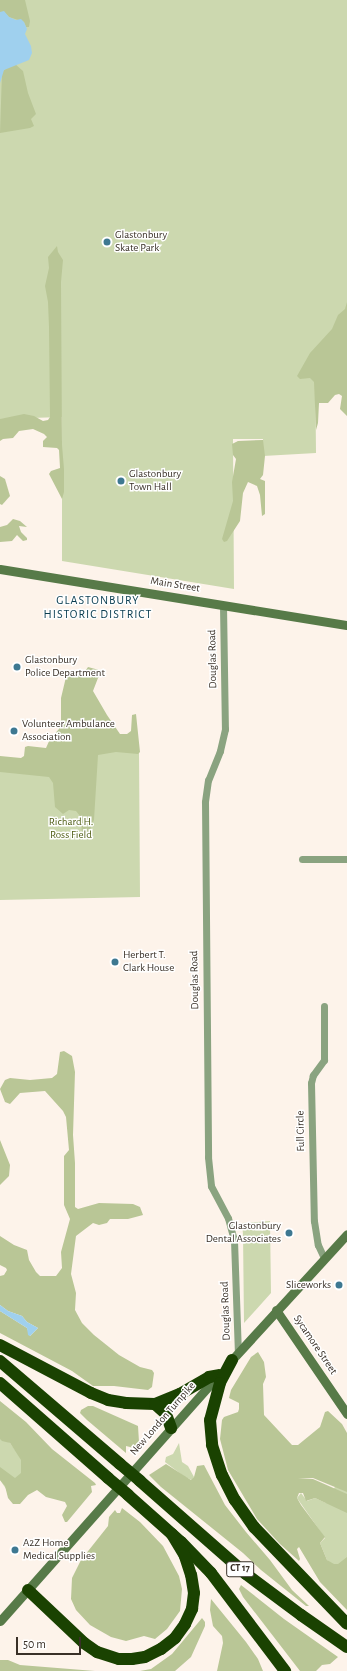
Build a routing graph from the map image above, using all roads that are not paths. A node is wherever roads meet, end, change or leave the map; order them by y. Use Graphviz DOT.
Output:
graph roads {
  1 [pos="0,569"];
  2 [pos="223,605"];
  3 [pos="347,625"];
  4 [pos="302,859"];
  5 [pos="347,859"];
  6 [pos="324,1006"];
  7 [pos="347,1234"];
  8 [pos="324,1258"];
  9 [pos="276,1310"];
  10 [pos="0,1345"];
  11 [pos="235,1356"];
  12 [pos="0,1361"];
  13 [pos="219,1375"];
  14 [pos="0,1383"];
  15 [pos="154,1404"];
  16 [pos="347,1414"];
  17 [pos="171,1428"];
  18 [pos="172,1534"];
  19 [pos="28,1590"];
  20 [pos="0,1621"];
  21 [pos="347,1624"];
  22 [pos="347,1647"];
  23 [pos="285,1671"];
  1 -- 2 [label="main road, Main Street"];
  2 -- 3 [label="main road, Main Street"];
  2 -- 11 [label="street, Douglas Road"];
  4 -- 5 [label="street"];
  6 -- 8 [label="street, Full Circle"];
  7 -- 8 [label="main road, New London Turnpike"];
  8 -- 9 [label="main road, New London Turnpike"];
  9 -- 11 [label="main road, New London Turnpike"];
  9 -- 16 [label="main road, Sycamore Street"];
  10 -- 15 [label="highway"];
  11 -- 13 [label="main road, New London Turnpike"];
  11 -- 21 [label="highway"];
  12 -- 22 [label="highway, CT 17, bridge"];
  13 -- 15 [label="highway"];
  13 -- 17 [label="main road, New London Turnpike"];
  14 -- 18 [label="highway, CT 17, bridge"];
  15 -- 17 [label="highway"];
  17 -- 19 [label="main road, New London Turnpike"];
  18 -- 19 [label="highway"];
  18 -- 23 [label="highway, CT 17"];
  19 -- 20 [label="main road, New London Turnpike"];
}
